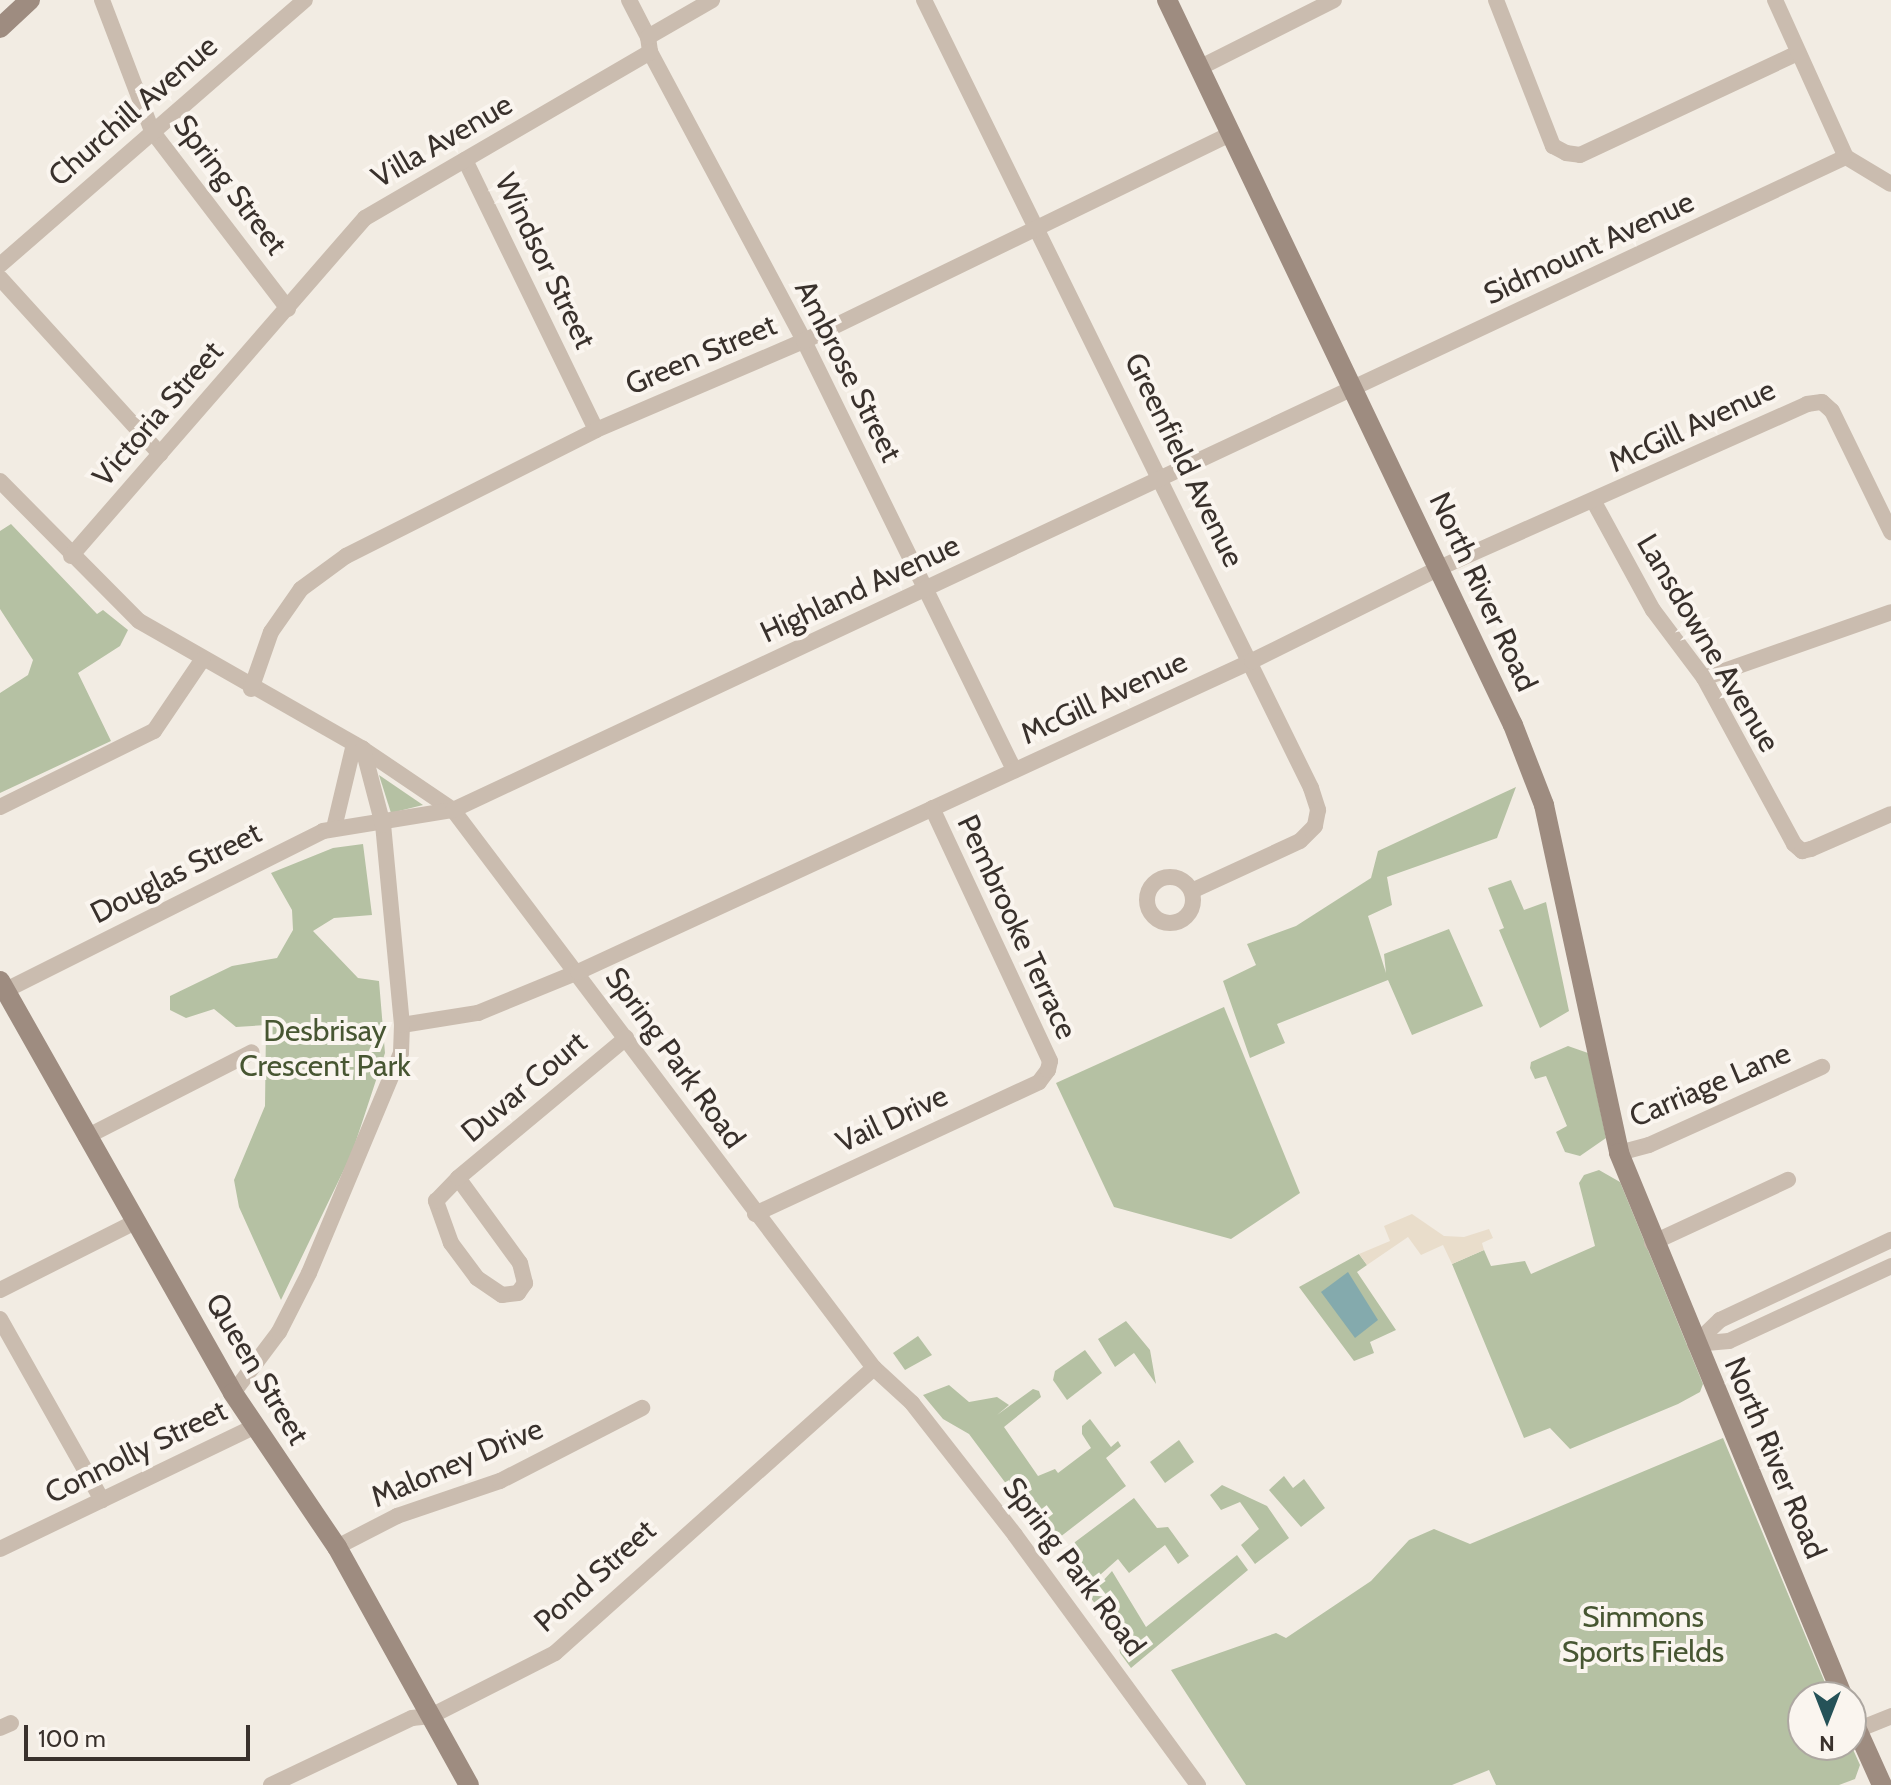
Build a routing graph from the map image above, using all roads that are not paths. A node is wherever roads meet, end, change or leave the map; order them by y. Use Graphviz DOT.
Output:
graph roads {
  1 [pos="30,0"];
  2 [pos="102,0"];
  3 [pos="305,0"];
  4 [pos="629,0"];
  5 [pos="712,0"];
  6 [pos="924,0"];
  7 [pos="1167,0"];
  8 [pos="1334,0"];
  9 [pos="1496,0"];
  10 [pos="1775,0"];
  11 [pos="0,28"];
  12 [pos="649,44"];
  13 [pos="1798,53"];
  14 [pos="1199,68"];
  15 [pos="152,131"];
  16 [pos="1232,133"];
  17 [pos="1846,157"];
  18 [pos="465,160"];
  19 [pos="1891,184"];
  20 [pos="1038,225"];
  21 [pos="0,265"];
  22 [pos="0,278"];
  23 [pos="288,309"];
  24 [pos="804,341"];
  25 [pos="1356,389"];
  26 [pos="596,430"];
  27 [pos="160,454"];
  28 [pos="1160,475"];
  29 [pos="3,492"];
  30 [pos="1594,502"];
  31 [pos="1891,532"];
  32 [pos="71,556"];
  33 [pos="1437,569"];
  34 [pos="926,590"];
  35 [pos="1891,612"];
  36 [pos="202,660"];
  37 [pos="1252,661"];
  38 [pos="1704,678"];
  39 [pos="251,689"];
  40 [pos="358,747"];
  41 [pos="1014,770"];
  42 [pos="0,807"];
  43 [pos="932,808"];
  44 [pos="453,810"];
  45 [pos="1891,814"];
  46 [pos="383,825"];
  47 [pos="334,828"];
  48 [pos="1194,890"];
  49 [pos="578,972"];
  50 [pos="2,988"];
  51 [pos="402,1025"];
  52 [pos="626,1038"];
  53 [pos="252,1052"];
  54 [pos="1822,1067"];
  55 [pos="1048,1070"];
  56 [pos="86,1137"];
  57 [pos="1619,1153"];
  58 [pos="458,1178"];
  59 [pos="1788,1180"];
  60 [pos="755,1214"];
  61 [pos="135,1222"];
  62 [pos="1891,1240"];
  63 [pos="1652,1243"];
  64 [pos="1891,1266"];
  65 [pos="0,1290"];
  66 [pos="0,1319"];
  67 [pos="1695,1344"];
  68 [pos="874,1368"];
  69 [pos="233,1393"];
  70 [pos="642,1408"];
  71 [pos="254,1427"];
  72 [pos="102,1500"];
  73 [pos="337,1547"];
  74 [pos="0,1549"];
  75 [pos="1836,1681"];
  76 [pos="431,1716"];
  77 [pos="1891,1716"];
  78 [pos="1867,1721"];
  79 [pos="1867,1752"];
  80 [pos="271,1785"];
  81 [pos="469,1785"];
  82 [pos="1198,1785"];
  83 [pos="1882,1785"];
  1 -- 11 [label="main road"];
  2 -- 15 [label="street, Spring Street"];
  3 -- 15 [label="street, Churchill Avenue"];
  4 -- 12 [label="street, Ambrose Street"];
  5 -- 12 [label="street, Villa Avenue"];
  6 -- 20 [label="street, Greenfield Avenue"];
  7 -- 14 [label="main road, North River Road"];
  8 -- 14 [label="street"];
  9 -- 13 [label="street"];
  10 -- 13 [label="street"];
  12 -- 18 [label="street, Villa Avenue"];
  12 -- 24 [label="street, Ambrose Street"];
  13 -- 17 [label="street"];
  14 -- 16 [label="main road, North River Road"];
  15 -- 21 [label="street, Churchill Avenue"];
  15 -- 23 [label="street, Spring Street"];
  16 -- 20 [label="street, Green Street"];
  16 -- 25 [label="main road, North River Road"];
  17 -- 19 [label="street"];
  17 -- 25 [label="street, Sidmount Avenue"];
  18 -- 23 [label="street, Villa Avenue"];
  18 -- 26 [label="street, Windsor Street"];
  20 -- 24 [label="street, Green Street"];
  20 -- 28 [label="street, Greenfield Avenue"];
  22 -- 27 [label="street"];
  23 -- 27 [label="street, Victoria Street"];
  24 -- 26 [label="street, Green Street"];
  24 -- 34 [label="street, Ambrose Street"];
  25 -- 28 [label="street, Highland Avenue"];
  25 -- 33 [label="main road, North River Road"];
  26 -- 39 [label="street, Green Street"];
  27 -- 32 [label="street, Victoria Street"];
  28 -- 34 [label="street, Highland Avenue"];
  28 -- 37 [label="street, Greenfield Avenue"];
  29 -- 32 [label="street, Spring Park Road"];
  30 -- 31 [label="street, McGill Avenue"];
  30 -- 33 [label="street, McGill Avenue"];
  30 -- 38 [label="street, Lansdowne Avenue"];
  32 -- 36 [label="street, Spring Park Road"];
  33 -- 37 [label="street, McGill Avenue"];
  33 -- 57 [label="main road, North River Road"];
  34 -- 41 [label="street, Ambrose Street"];
  34 -- 44 [label="street, Highland Avenue"];
  35 -- 38 [label="street"];
  36 -- 39 [label="street, Spring Park Road"];
  36 -- 42 [label="street"];
  37 -- 41 [label="street, McGill Avenue"];
  37 -- 48 [label="street, Greenfield Avenue"];
  38 -- 45 [label="street, Lansdowne Avenue"];
  39 -- 40 [label="street, Spring Park Road"];
  40 -- 44 [label="street, Spring Park Road"];
  40 -- 46 [label="street"];
  40 -- 47 [label="street"];
  41 -- 43 [label="street, McGill Avenue"];
  43 -- 49 [label="street, McGill Avenue"];
  43 -- 55 [label="street, Pembrooke Terrace"];
  44 -- 46 [label="street, Highland Avenue"];
  44 -- 49 [label="street, Spring Park Road"];
  46 -- 47 [label="street, Douglas Street"];
  46 -- 51 [label="street"];
  47 -- 50 [label="street, Douglas Street"];
  49 -- 51 [label="street, McGill Avenue"];
  49 -- 52 [label="street, Spring Park Road"];
  50 -- 56 [label="main road, Queen Street"];
  51 -- 69 [label="street"];
  52 -- 58 [label="street, Duvar Court"];
  52 -- 60 [label="street, Spring Park Road"];
  53 -- 56 [label="street"];
  54 -- 57 [label="street, Carriage Lane"];
  55 -- 60 [label="street, Vail Drive"];
  56 -- 61 [label="main road, Queen Street"];
  57 -- 63 [label="main road, North River Road"];
  58 -- 58 [label="street, Duvar Court"];
  59 -- 63 [label="street"];
  60 -- 68 [label="street, Spring Park Road"];
  61 -- 65 [label="street"];
  61 -- 69 [label="main road, Queen Street"];
  62 -- 67 [label="street"];
  63 -- 67 [label="main road, North River Road"];
  64 -- 67 [label="street"];
  66 -- 72 [label="street"];
  67 -- 75 [label="main road, North River Road"];
  68 -- 76 [label="street, Pond Street"];
  68 -- 82 [label="street, Spring Park Road"];
  69 -- 71 [label="main road, Queen Street"];
  70 -- 73 [label="street, Maloney Drive"];
  71 -- 72 [label="street, Connolly Street"];
  71 -- 73 [label="main road, Queen Street"];
  72 -- 74 [label="street, Connolly Street"];
  73 -- 76 [label="main road, Queen Street"];
  76 -- 80 [label="street, Pond Street"];
  76 -- 81 [label="main road, Queen Street"];
  77 -- 78 [label="street"];
  79 -- 83 [label="main road"];
}
